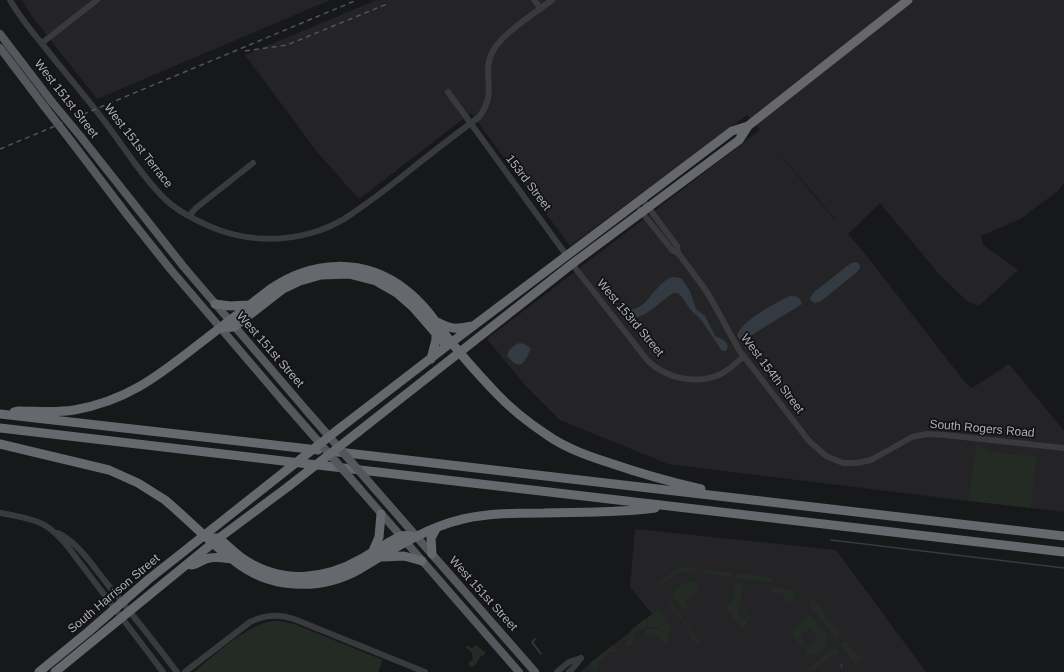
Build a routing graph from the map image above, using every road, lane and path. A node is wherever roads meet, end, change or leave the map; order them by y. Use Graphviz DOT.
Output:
graph roads {
  1 [pos="10,0"];
  2 [pos="97,0"];
  3 [pos="534,0"];
  4 [pos="552,0"];
  5 [pos="908,0"];
  6 [pos="541,9"];
  7 [pos="0,34"];
  8 [pos="42,43"];
  9 [pos="0,48"];
  10 [pos="448,92"];
  11 [pos="470,124"];
  12 [pos="748,126"];
  13 [pos="253,163"];
  14 [pos="639,201"];
  15 [pos="645,210"];
  16 [pos="188,216"];
  17 [pos="567,256"];
  18 [pos="572,264"];
  19 [pos="215,304"];
  20 [pos="249,305"];
  21 [pos="436,321"];
  22 [pos="231,324"];
  23 [pos="474,325"];
  24 [pos="220,328"];
  25 [pos="436,333"];
  26 [pos="450,344"];
  27 [pos="460,352"];
  28 [pos="744,356"];
  29 [pos="431,359"];
  30 [pos="2,414"];
  31 [pos="0,428"];
  32 [pos="0,444"];
  33 [pos="1064,448"];
  34 [pos="832,459"];
  35 [pos="741,499"];
  36 [pos="670,506"];
  37 [pos="0,513"];
  38 [pos="381,514"];
  39 [pos="437,527"];
  40 [pos="54,532"];
  41 [pos="204,535"];
  42 [pos="416,536"];
  43 [pos="1064,536"];
  44 [pos="403,539"];
  45 [pos="217,541"];
  46 [pos="1064,552"];
  47 [pos="432,554"];
  48 [pos="376,555"];
  49 [pos="232,559"];
  50 [pos="422,561"];
  51 [pos="188,564"];
  52 [pos="122,602"];
  53 [pos="114,610"];
  54 [pos="130,611"];
  55 [pos="121,619"];
  56 [pos="39,672"];
  57 [pos="55,672"];
  58 [pos="163,672"];
  59 [pos="177,672"];
  60 [pos="185,672"];
  61 [pos="426,672"];
  62 [pos="519,672"];
  63 [pos="535,672"];
  64 [pos="557,672"];
  65 [pos="569,672"];
  1 -- 8 [label="street, West 151st Terrace"];
  2 -- 8 [label="street"];
  3 -- 6 [label="street"];
  4 -- 6 [label="street, West 151st Terrace"];
  5 -- 12 [label="highway"];
  6 -- 11 [label="street, West 151st Terrace"];
  7 -- 19 [label="main road, West 151st Street, bridge"];
  8 -- 16 [label="street, West 151st Terrace"];
  9 -- 24 [label="main road, West 151st Street, bridge"];
  10 -- 11 [label="street"];
  11 -- 16 [label="street, West 151st Terrace"];
  11 -- 17 [label="street, 153rd Street"];
  12 -- 14 [label="highway, South Harrison Street"];
  12 -- 15 [label="highway, South Harrison Street"];
  13 -- 16 [label="street"];
  14 -- 15 [label="street, West 154th Street"];
  14 -- 17 [label="highway, South Harrison Street"];
  15 -- 18 [label="highway, South Harrison Street"];
  15 -- 28 [label="street, West 154th Street"];
  17 -- 23 [label="highway, South Harrison Street"];
  18 -- 27 [label="highway, South Harrison Street"];
  18 -- 28 [label="street, West 153rd Street"];
  19 -- 20 [label="highway"];
  19 -- 22 [label="main road, West 151st Street"];
  20 -- 21 [label="highway"];
  20 -- 22 [label="highway"];
  21 -- 23 [label="highway"];
  21 -- 26 [label="highway"];
  22 -- 24 [label="highway"];
  22 -- 25 [label="highway"];
  22 -- 42 [label="main road, West 151st Street, bridge"];
  23 -- 26 [label="highway, South Harrison Street"];
  24 -- 30 [label="highway"];
  24 -- 38 [label="main road, West 151st Street, bridge"];
  25 -- 26 [label="highway"];
  25 -- 29 [label="highway"];
  26 -- 27 [label="highway"];
  26 -- 29 [label="highway, South Harrison Street"];
  27 -- 35 [label="highway"];
  27 -- 45 [label="highway, South Harrison Street, bridge"];
  28 -- 34 [label="street, West 154th Street"];
  29 -- 41 [label="highway, South Harrison Street, bridge"];
  30 -- 35 [label="highway"];
  31 -- 36 [label="highway"];
  32 -- 41 [label="highway"];
  33 -- 34 [label="street, South Rogers Road"];
  35 -- 43 [label="highway"];
  36 -- 39 [label="highway"];
  36 -- 46 [label="highway"];
  37 -- 40 [label="street"];
  38 -- 44 [label="main road, West 151st Street"];
  38 -- 48 [label="highway"];
  39 -- 42 [label="highway"];
  39 -- 47 [label="highway"];
  40 -- 52 [label="street"];
  40 -- 53 [label="street"];
  41 -- 45 [label="highway"];
  41 -- 52 [label="highway, South Harrison Street"];
  42 -- 44 [label="highway"];
  42 -- 47 [label="main road, West 151st Street"];
  44 -- 48 [label="highway"];
  44 -- 50 [label="main road, West 151st Street"];
  45 -- 48 [label="highway"];
  45 -- 49 [label="highway"];
  45 -- 51 [label="highway, South Harrison Street"];
  47 -- 63 [label="main road, West 151st Street"];
  48 -- 49 [label="highway"];
  48 -- 50 [label="highway"];
  49 -- 51 [label="highway"];
  50 -- 62 [label="main road, West 151st Street"];
  51 -- 54 [label="highway, South Harrison Street"];
  52 -- 53 [label="highway, South Harrison Street"];
  52 -- 54 [label="street"];
  53 -- 55 [label="street"];
  53 -- 56 [label="highway, South Harrison Street"];
  54 -- 55 [label="highway, South Harrison Street"];
  54 -- 59 [label="street"];
  55 -- 57 [label="highway, South Harrison Street"];
  55 -- 58 [label="street"];
  60 -- 61 [label="street"];
  64 -- 65 [label="street"];
}
